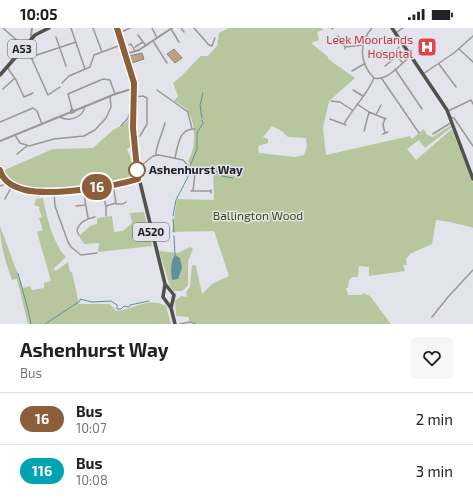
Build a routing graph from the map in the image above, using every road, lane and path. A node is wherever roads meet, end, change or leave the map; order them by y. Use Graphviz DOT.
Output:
graph roads {
  1 [pos="3,28"];
  2 [pos="32,28"];
  3 [pos="49,28"];
  4 [pos="71,28"];
  5 [pos="93,28"];
  6 [pos="117,28"];
  7 [pos="130,28"];
  8 [pos="152,28"];
  9 [pos="171,28"];
  10 [pos="181,28"];
  11 [pos="194,28"];
  12 [pos="371,28"];
  13 [pos="392,28"];
  14 [pos="403,28"];
  15 [pos="184,32"];
  16 [pos="119,33"];
  17 [pos="395,33"];
  18 [pos="138,35"];
  19 [pos="366,36"];
  20 [pos="473,36"];
  21 [pos="56,37"];
  22 [pos="339,37"];
  23 [pos="32,38"];
  24 [pos="157,38"];
  25 [pos="215,38"];
  26 [pos="153,41"];
  27 [pos="76,42"];
  28 [pos="143,42"];
  29 [pos="179,42"];
  30 [pos="374,42"];
  31 [pos="123,44"];
  32 [pos="129,45"];
  33 [pos="363,45"];
  34 [pos="146,46"];
  35 [pos="24,47"];
  36 [pos="135,47"];
  37 [pos="399,47"];
  38 [pos="59,48"];
  39 [pos="459,49"];
  40 [pos="135,51"];
  41 [pos="102,52"];
  42 [pos="384,52"];
  43 [pos="126,54"];
  44 [pos="397,56"];
  45 [pos="411,56"];
  46 [pos="31,57"];
  47 [pos="391,60"];
  48 [pos="402,62"];
  49 [pos="473,62"];
  50 [pos="168,63"];
  51 [pos="364,64"];
  52 [pos="439,64"];
  53 [pos="66,66"];
  54 [pos="385,66"];
  55 [pos="7,67"];
  56 [pos="395,68"];
  57 [pos="85,69"];
  58 [pos="354,71"];
  59 [pos="423,74"];
  60 [pos="0,75"];
  61 [pos="15,78"];
  62 [pos="374,78"];
  63 [pos="382,79"];
  64 [pos="62,83"];
  65 [pos="60,87"];
  66 [pos="456,87"];
  67 [pos="135,88"];
  68 [pos="3,89"];
  69 [pos="157,90"];
  70 [pos="354,91"];
  71 [pos="33,93"];
  72 [pos="115,94"];
  73 [pos="110,96"];
  74 [pos="364,97"];
  75 [pos="335,98"];
  76 [pos="135,100"];
  77 [pos="331,101"];
  78 [pos="335,101"];
  79 [pos="357,104"];
  80 [pos="473,104"];
  81 [pos="85,106"];
  82 [pos="381,107"];
  83 [pos="422,109"];
  84 [pos="352,110"];
  85 [pos="72,111"];
  86 [pos="448,111"];
  87 [pos="369,112"];
  88 [pos="376,116"];
  89 [pos="59,117"];
  90 [pos="450,117"];
  91 [pos="331,120"];
  92 [pos="0,122"];
  93 [pos="452,122"];
  94 [pos="165,123"];
  95 [pos="42,124"];
  96 [pos="120,126"];
  97 [pos="164,126"];
  98 [pos="168,127"];
  99 [pos="192,129"];
  100 [pos="195,129"];
  101 [pos="365,130"];
  102 [pos="140,132"];
  103 [pos="388,132"];
  104 [pos="419,133"];
  105 [pos="433,134"];
  106 [pos="15,135"];
  107 [pos="0,141"];
  108 [pos="27,146"];
  109 [pos="473,146"];
  110 [pos="17,154"];
  111 [pos="156,155"];
  112 [pos="176,158"];
  113 [pos="136,166"];
  114 [pos="0,170"];
  115 [pos="138,179"];
  116 [pos="473,179"];
  117 [pos="8,183"];
  118 [pos="114,184"];
  119 [pos="0,186"];
  120 [pos="12,186"];
  121 [pos="83,189"];
  122 [pos="54,191"];
  123 [pos="211,191"];
  124 [pos="5,199"];
  125 [pos="104,199"];
  126 [pos="126,202"];
  127 [pos="115,203"];
  128 [pos="85,205"];
  129 [pos="76,206"];
  130 [pos="106,206"];
  131 [pos="106,216"];
  132 [pos="95,217"];
  133 [pos="88,218"];
  134 [pos="80,235"];
  135 [pos="97,253"];
  136 [pos="473,270"];
  137 [pos="166,284"];
  138 [pos="165,292"];
  139 [pos="171,292"];
  140 [pos="172,300"];
  141 [pos="167,302"];
  142 [pos="171,308"];
  143 [pos="432,317"];
  144 [pos="175,324"];
  145 [pos="180,324"];
  146 [pos="196,324"];
  1 -- 35 [label="street"];
  2 -- 23 [label="street"];
  3 -- 23 [label="highway, A53"];
  4 -- 27 [label="street"];
  5 -- 41 [label="street"];
  6 -- 16 [label="highway, A520"];
  7 -- 16 [label="street"];
  8 -- 24 [label="street"];
  9 -- 24 [label="street"];
  9 -- 29 [label="street"];
  10 -- 15 [label="street"];
  11 -- 25 [label="street"];
  12 -- 19 [label="street"];
  13 -- 17 [label="highway"];
  14 -- 17 [label="street"];
  16 -- 31 [label="highway, A520"];
  17 -- 45 [label="highway"];
  18 -- 28 [label="street"];
  19 -- 30 [label="street"];
  19 -- 33 [label="street"];
  20 -- 39 [label="street"];
  21 -- 38 [label="street"];
  22 -- 33 [label="street"];
  23 -- 35 [label="highway, A53"];
  24 -- 26 [label="street"];
  26 -- 34 [label="street"];
  26 -- 50 [label="street"];
  27 -- 38 [label="street"];
  27 -- 57 [label="street"];
  28 -- 34 [label="street"];
  28 -- 36 [label="street"];
  31 -- 41 [label="street"];
  31 -- 43 [label="highway, A520"];
  32 -- 40 [label="street"];
  33 -- 51 [label="street"];
  34 -- 40 [label="street"];
  35 -- 46 [label="street"];
  35 -- 55 [label="highway, A53"];
  37 -- 44 [label="street"];
  38 -- 46 [label="street"];
  38 -- 53 [label="street"];
  39 -- 49 [label="street"];
  39 -- 52 [label="street"];
  40 -- 43 [label="street"];
  41 -- 57 [label="street"];
  42 -- 47 [label="street"];
  43 -- 67 [label="highway, A520"];
  44 -- 47 [label="street"];
  44 -- 48 [label="street"];
  45 -- 48 [label="street"];
  45 -- 59 [label="highway"];
  46 -- 65 [label="street"];
  47 -- 54 [label="street"];
  48 -- 56 [label="street"];
  51 -- 58 [label="street"];
  51 -- 62 [label="street"];
  52 -- 59 [label="street"];
  52 -- 66 [label="street"];
  55 -- 60 [label="highway, A53"];
  55 -- 61 [label="street"];
  56 -- 63 [label="street"];
  56 -- 83 [label="street"];
  57 -- 64 [label="street"];
  59 -- 86 [label="highway"];
  61 -- 68 [label="street"];
  61 -- 71 [label="street"];
  62 -- 63 [label="street"];
  62 -- 74 [label="street"];
  63 -- 104 [label="street"];
  67 -- 72 [label="street"];
  67 -- 76 [label="highway, A520"];
  69 -- 99 [label="street"];
  70 -- 74 [label="street"];
  72 -- 73 [label="street"];
  72 -- 85 [label="street"];
  73 -- 81 [label="street"];
  73 -- 108 [label="street"];
  74 -- 79 [label="street"];
  75 -- 78 [label="street"];
  76 -- 96 [label="street"];
  76 -- 102 [label="street"];
  76 -- 113 [label="highway, A520"];
  77 -- 78 [label="street"];
  78 -- 84 [label="street"];
  79 -- 84 [label="street"];
  79 -- 87 [label="street"];
  80 -- 86 [label="street"];
  81 -- 85 [label="street"];
  81 -- 89 [label="street"];
  82 -- 88 [label="street"];
  84 -- 91 [label="street"];
  85 -- 89 [label="street"];
  86 -- 90 [label="highway"];
  87 -- 88 [label="street"];
  87 -- 101 [label="street"];
  88 -- 103 [label="street"];
  89 -- 95 [label="street"];
  90 -- 93 [label="highway"];
  90 -- 109 [label="street"];
  92 -- 95 [label="street"];
  93 -- 105 [label="street"];
  93 -- 116 [label="highway"];
  94 -- 97 [label="street"];
  95 -- 106 [label="street"];
  97 -- 98 [label="street"];
  97 -- 111 [label="street"];
  99 -- 100 [label="street"];
  99 -- 112 [label="street"];
  106 -- 107 [label="street"];
  106 -- 108 [label="street"];
  108 -- 110 [label="street"];
  111 -- 112 [label="street"];
  111 -- 113 [label="street"];
  112 -- 123 [label="street"];
  113 -- 115 [label="highway, A520"];
  114 -- 117 [label="street"];
  115 -- 118 [label="street"];
  115 -- 137 [label="highway, A520"];
  117 -- 119 [label="street"];
  117 -- 120 [label="street"];
  118 -- 121 [label="street"];
  118 -- 127 [label="street"];
  120 -- 122 [label="street"];
  120 -- 124 [label="street"];
  121 -- 122 [label="street"];
  121 -- 128 [label="street"];
  122 -- 135 [label="street"];
  125 -- 130 [label="street"];
  126 -- 127 [label="street"];
  127 -- 130 [label="street"];
  128 -- 129 [label="street"];
  128 -- 133 [label="street"];
  130 -- 131 [label="street"];
  132 -- 133 [label="street"];
  133 -- 134 [label="street"];
  136 -- 143 [label="street"];
  137 -- 138 [label="highway, A520"];
  137 -- 139 [label="highway, A520"];
  138 -- 139 [label="highway"];
  138 -- 141 [label="highway"];
  139 -- 140 [label="highway"];
  140 -- 141 [label="highway"];
  140 -- 142 [label="highway"];
  141 -- 142 [label="highway"];
  142 -- 144 [label="highway"];
  145 -- 146 [label="street"];
}
